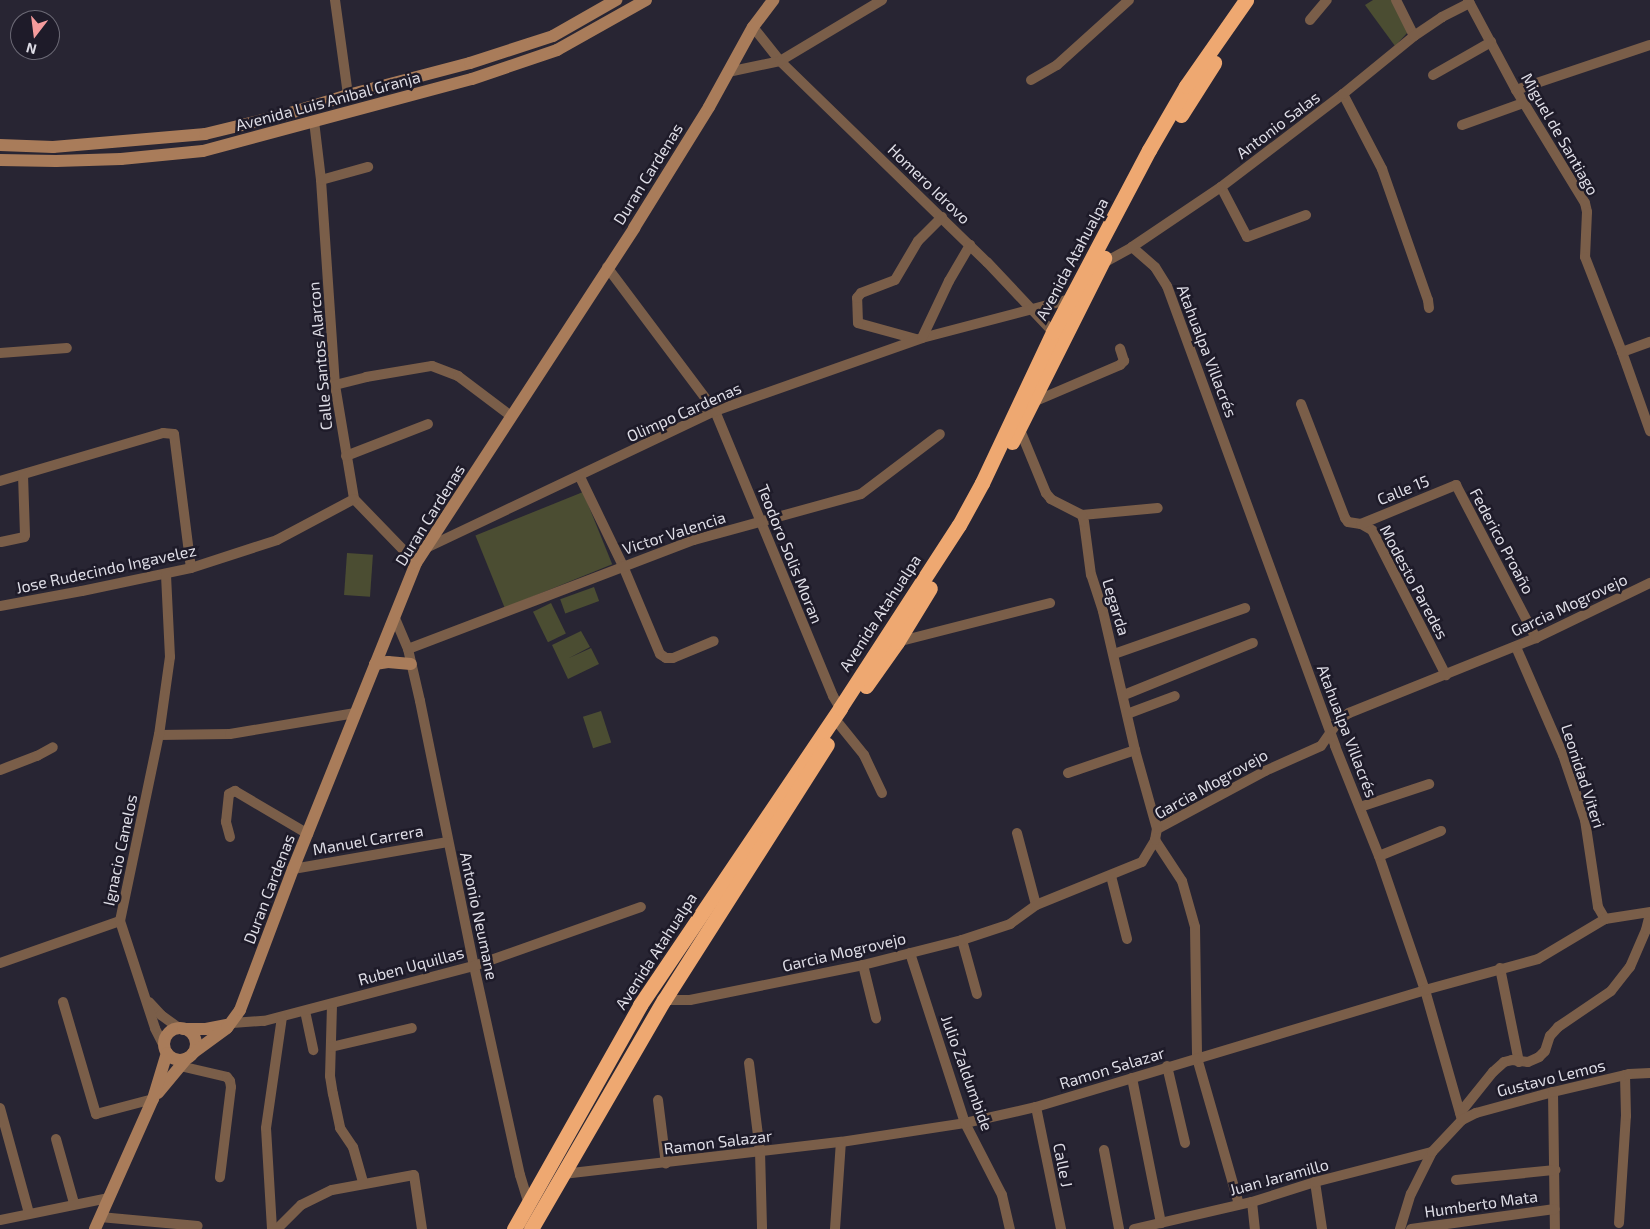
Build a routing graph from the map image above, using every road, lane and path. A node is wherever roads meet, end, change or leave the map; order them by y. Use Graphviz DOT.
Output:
graph roads {
  1 [pos="335,0"];
  2 [pos="616,0"];
  3 [pos="646,0"];
  4 [pos="773,0"];
  5 [pos="882,0"];
  6 [pos="1129,0"];
  7 [pos="1246,0"];
  8 [pos="1258,0"];
  9 [pos="1327,0"];
  10 [pos="1396,0"];
  11 [pos="1469,1"];
  12 [pos="1310,20"];
  13 [pos="753,27"];
  14 [pos="1414,36"];
  15 [pos="1491,42"];
  16 [pos="1650,45"];
  17 [pos="780,61"];
  18 [pos="728,72"];
  19 [pos="1433,75"];
  20 [pos="1031,80"];
  21 [pos="1516,90"];
  22 [pos="1344,94"];
  23 [pos="348,95"];
  24 [pos="1523,102"];
  25 [pos="314,121"];
  26 [pos="1462,125"];
  27 [pos="0,145"];
  28 [pos="0,160"];
  29 [pos="368,167"];
  30 [pos="322,180"];
  31 [pos="1221,187"];
  32 [pos="1306,215"];
  33 [pos="942,217"];
  34 [pos="970,246"];
  35 [pos="1132,247"];
  36 [pos="1100,265"];
  37 [pos="606,267"];
  38 [pos="1071,298"];
  39 [pos="1428,308"];
  40 [pos="1032,309"];
  41 [pos="1053,332"];
  42 [pos="919,338"];
  43 [pos="1650,342"];
  44 [pos="67,348"];
  45 [pos="1120,349"];
  46 [pos="1622,352"];
  47 [pos="0,353"];
  48 [pos="335,385"];
  49 [pos="1031,403"];
  50 [pos="1301,404"];
  51 [pos="715,411"];
  52 [pos="511,416"];
  53 [pos="1016,423"];
  54 [pos="428,424"];
  55 [pos="1650,431"];
  56 [pos="940,434"];
  57 [pos="346,456"];
  58 [pos="23,475"];
  59 [pos="580,477"];
  60 [pos="0,481"];
  61 [pos="1456,485"];
  62 [pos="354,499"];
  63 [pos="1158,508"];
  64 [pos="1082,515"];
  65 [pos="760,521"];
  66 [pos="1361,524"];
  67 [pos="1,542"];
  68 [pos="425,548"];
  69 [pos="416,563"];
  70 [pos="623,566"];
  71 [pos="191,568"];
  72 [pos="166,574"];
  73 [pos="1650,583"];
  74 [pos="1050,603"];
  75 [pos="0,606"];
  76 [pos="1245,608"];
  77 [pos="394,616"];
  78 [pos="1536,638"];
  79 [pos="714,642"];
  80 [pos="897,642"];
  81 [pos="1253,643"];
  82 [pos="1516,647"];
  83 [pos="408,649"];
  84 [pos="1114,654"];
  85 [pos="375,664"];
  86 [pos="411,664"];
  87 [pos="1446,676"];
  88 [pos="1124,695"];
  89 [pos="1175,696"];
  90 [pos="840,708"];
  91 [pos="354,713"];
  92 [pos="1127,714"];
  93 [pos="839,724"];
  94 [pos="1331,732"];
  95 [pos="159,735"];
  96 [pos="53,747"];
  97 [pos="1135,750"];
  98 [pos="0,770"];
  99 [pos="1068,773"];
  100 [pos="1429,784"];
  101 [pos="882,794"];
  102 [pos="1360,807"];
  103 [pos="1157,829"];
  104 [pos="1441,831"];
  105 [pos="1017,833"];
  106 [pos="308,834"];
  107 [pos="230,837"];
  108 [pos="1155,840"];
  109 [pos="448,842"];
  110 [pos="1379,856"];
  111 [pos="293,869"];
  112 [pos="1111,876"];
  113 [pos="1036,905"];
  114 [pos="641,907"];
  115 [pos="1650,913"];
  116 [pos="1605,919"];
  117 [pos="120,921"];
  118 [pos="1128,939"];
  119 [pos="962,940"];
  120 [pos="910,953"];
  121 [pos="0,963"];
  122 [pos="863,965"];
  123 [pos="474,966"];
  124 [pos="1500,968"];
  125 [pos="1425,990"];
  126 [pos="977,994"];
  127 [pos="145,998"];
  128 [pos="664,1000"];
  129 [pos="63,1002"];
  130 [pos="332,1005"];
  131 [pos="305,1011"];
  132 [pos="282,1017"];
  133 [pos="876,1018"];
  134 [pos="232,1023"];
  135 [pos="412,1028"];
  136 [pos="181,1029"];
  137 [pos="331,1047"];
  138 [pos="166,1050"];
  139 [pos="313,1050"];
  140 [pos="1197,1058"];
  141 [pos="187,1059"];
  142 [pos="1519,1062"];
  143 [pos="749,1063"];
  144 [pos="1167,1066"];
  145 [pos="1650,1073"];
  146 [pos="1626,1075"];
  147 [pos="1132,1078"];
  148 [pos="1553,1092"];
  149 [pos="153,1099"];
  150 [pos="658,1100"];
  151 [pos="1036,1106"];
  152 [pos="0,1108"];
  153 [pos="1461,1116"];
  154 [pos="965,1123"];
  155 [pos="56,1139"];
  156 [pos="841,1142"];
  157 [pos="1185,1143"];
  158 [pos="1104,1150"];
  159 [pos="760,1151"];
  160 [pos="1432,1152"];
  161 [pos="1401,1161"];
  162 [pos="666,1164"];
  163 [pos="1555,1170"];
  164 [pos="1422,1172"];
  165 [pos="563,1174"];
  166 [pos="220,1177"];
  167 [pos="1456,1180"];
  168 [pos="1315,1182"];
  169 [pos="363,1183"];
  170 [pos="108,1198"];
  171 [pos="1252,1202"];
  172 [pos="74,1203"];
  173 [pos="529,1203"];
  174 [pos="1240,1204"];
  175 [pos="1555,1209"];
  176 [pos="29,1213"];
  177 [pos="0,1220"];
  178 [pos="98,1223"];
  179 [pos="1160,1223"];
  180 [pos="1619,1223"];
  181 [pos="198,1226"];
  182 [pos="533,1226"];
  183 [pos="272,1229"];
  184 [pos="277,1229"];
  185 [pos="422,1229"];
  186 [pos="514,1229"];
  187 [pos="762,1229"];
  188 [pos="835,1229"];
  189 [pos="1010,1229"];
  190 [pos="1061,1229"];
  191 [pos="1119,1229"];
  192 [pos="1134,1229"];
  193 [pos="1255,1229"];
  194 [pos="1322,1229"];
  195 [pos="1400,1229"];
  196 [pos="1411,1229"];
  197 [pos="1555,1229"];
  1 -- 23 [label="street"];
  2 -- 23 [label="street, Avenida Luis Anibal Granja"];
  3 -- 25 [label="street, Avenida Luis Anibal Granja"];
  4 -- 13 [label="street, Duran Cardenas"];
  5 -- 17 [label="street"];
  6 -- 20 [label="street"];
  7 -- 38 [label="highway, Avenida Atahualpa"];
  8 -- 36 [label="highway, Avenida Atahualpa"];
  9 -- 12 [label="street"];
  10 -- 14 [label="street"];
  11 -- 14 [label="street, Antonio Salas"];
  11 -- 15 [label="street, Miguel de Santiago"];
  13 -- 17 [label="street, Homero Idrovo"];
  13 -- 18 [label="street, Duran Cardenas"];
  14 -- 22 [label="street, Antonio Salas"];
  15 -- 19 [label="street"];
  15 -- 21 [label="street, Miguel de Santiago"];
  16 -- 21 [label="street"];
  17 -- 18 [label="street"];
  17 -- 33 [label="street, Homero Idrovo"];
  18 -- 37 [label="street, Duran Cardenas"];
  21 -- 24 [label="street, Miguel de Santiago"];
  22 -- 31 [label="street, Antonio Salas"];
  22 -- 39 [label="street"];
  23 -- 27 [label="street, Avenida Luis Anibal Granja"];
  24 -- 26 [label="street"];
  24 -- 46 [label="street, Miguel de Santiago"];
  25 -- 28 [label="street, Avenida Luis Anibal Granja"];
  25 -- 30 [label="street, Calle Santos Alarcon"];
  29 -- 30 [label="street"];
  30 -- 48 [label="street, Calle Santos Alarcon"];
  31 -- 32 [label="street"];
  31 -- 35 [label="street, Antonio Salas"];
  33 -- 34 [label="street, Homero Idrovo"];
  33 -- 42 [label="street"];
  34 -- 40 [label="street, Homero Idrovo"];
  34 -- 42 [label="street"];
  35 -- 36 [label="street, Antonio Salas"];
  35 -- 94 [label="street, Atahualpa Villacrés"];
  36 -- 49 [label="highway, Avenida Atahualpa"];
  37 -- 51 [label="street, Teodoro Solis Moran"];
  37 -- 52 [label="street, Duran Cardenas"];
  38 -- 40 [label="street, Olimpo Cardenas"];
  38 -- 41 [label="highway, Avenida Atahualpa"];
  40 -- 41 [label="street, Homero Idrovo"];
  40 -- 42 [label="street, Olimpo Cardenas"];
  41 -- 53 [label="highway, Avenida Atahualpa"];
  42 -- 51 [label="street, Olimpo Cardenas"];
  43 -- 46 [label="street"];
  44 -- 47 [label="street"];
  45 -- 49 [label="street"];
  46 -- 55 [label="street, Miguel de Santiago"];
  48 -- 52 [label="street"];
  48 -- 57 [label="street, Calle Santos Alarcon"];
  49 -- 53 [label="highway, Avenida Atahualpa"];
  50 -- 66 [label="street, Modesto Paredes"];
  51 -- 59 [label="street, Olimpo Cardenas"];
  51 -- 65 [label="street, Teodoro Solis Moran"];
  52 -- 68 [label="street, Duran Cardenas"];
  53 -- 64 [label="street"];
  53 -- 80 [label="highway, Avenida Atahualpa"];
  53 -- 90 [label="highway, Avenida Atahualpa"];
  54 -- 57 [label="street"];
  56 -- 65 [label="street, Victor Valencia"];
  57 -- 62 [label="street, Calle Santos Alarcon"];
  58 -- 60 [label="street"];
  58 -- 67 [label="street"];
  58 -- 71 [label="street"];
  59 -- 68 [label="street, Olimpo Cardenas"];
  59 -- 70 [label="street"];
  61 -- 66 [label="street, Calle 15"];
  61 -- 78 [label="street, Federico Proaño"];
  62 -- 69 [label="street"];
  62 -- 71 [label="street, Jose Rudecindo Ingavelez"];
  63 -- 64 [label="street"];
  64 -- 84 [label="street, Legarda"];
  65 -- 70 [label="street, Victor Valencia"];
  65 -- 90 [label="street, Teodoro Solis Moran"];
  66 -- 87 [label="street, Modesto Paredes"];
  68 -- 69 [label="street, Duran Cardenas"];
  69 -- 77 [label="street, Duran Cardenas"];
  70 -- 79 [label="street"];
  70 -- 83 [label="street, Victor Valencia"];
  71 -- 72 [label="street, Jose Rudecindo Ingavelez"];
  72 -- 75 [label="street, Jose Rudecindo Ingavelez"];
  72 -- 95 [label="street, Ignacio Canelos"];
  73 -- 78 [label="street, Garcia Mogrovejo"];
  74 -- 80 [label="street"];
  76 -- 84 [label="street"];
  77 -- 83 [label="street, Antonio Neumane"];
  77 -- 85 [label="street, Duran Cardenas"];
  78 -- 82 [label="street, Garcia Mogrovejo"];
  80 -- 93 [label="highway, Avenida Atahualpa"];
  81 -- 88 [label="street"];
  82 -- 87 [label="street, Garcia Mogrovejo"];
  82 -- 116 [label="street, Leonidad Viteri"];
  83 -- 86 [label="street, Antonio Neumane"];
  84 -- 88 [label="street, Legarda"];
  85 -- 86 [label="street"];
  85 -- 91 [label="street, Duran Cardenas"];
  86 -- 109 [label="street, Antonio Neumane"];
  87 -- 94 [label="street, Garcia Mogrovejo"];
  88 -- 92 [label="street, Legarda"];
  89 -- 92 [label="street"];
  90 -- 173 [label="highway, Avenida Atahualpa"];
  91 -- 95 [label="street"];
  91 -- 106 [label="street, Duran Cardenas"];
  92 -- 97 [label="street, Legarda"];
  93 -- 101 [label="street"];
  93 -- 128 [label="highway, Avenida Atahualpa"];
  94 -- 102 [label="street, Atahualpa Villacrés"];
  94 -- 103 [label="street, Garcia Mogrovejo"];
  95 -- 117 [label="street, Ignacio Canelos"];
  96 -- 98 [label="street"];
  97 -- 99 [label="street"];
  97 -- 103 [label="street, Legarda"];
  100 -- 102 [label="street"];
  102 -- 110 [label="street, Atahualpa Villacrés"];
  103 -- 108 [label="street, Garcia Mogrovejo"];
  104 -- 110 [label="street"];
  105 -- 113 [label="street"];
  106 -- 107 [label="street"];
  106 -- 111 [label="street, Duran Cardenas"];
  108 -- 112 [label="street, Garcia Mogrovejo"];
  108 -- 140 [label="street"];
  109 -- 111 [label="street, Manuel Carrera"];
  109 -- 123 [label="street, Antonio Neumane"];
  110 -- 125 [label="street, Atahualpa Villacrés"];
  111 -- 134 [label="street, Duran Cardenas"];
  112 -- 113 [label="street, Garcia Mogrovejo"];
  112 -- 118 [label="street"];
  113 -- 119 [label="street, Garcia Mogrovejo"];
  114 -- 123 [label="street, Ruben Uquillas"];
  115 -- 116 [label="street, Ramon Salazar"];
  115 -- 142 [label="street"];
  116 -- 124 [label="street, Ramon Salazar"];
  117 -- 121 [label="street"];
  117 -- 127 [label="street, Ignacio Canelos"];
  119 -- 120 [label="street, Garcia Mogrovejo"];
  119 -- 126 [label="street"];
  120 -- 122 [label="street, Garcia Mogrovejo"];
  120 -- 154 [label="street, Julio Zaldumbide"];
  122 -- 128 [label="street, Garcia Mogrovejo"];
  122 -- 133 [label="street"];
  123 -- 130 [label="street, Ruben Uquillas"];
  123 -- 173 [label="street, Antonio Neumane"];
  124 -- 125 [label="street, Ramon Salazar"];
  124 -- 142 [label="street"];
  125 -- 140 [label="street, Ramon Salazar"];
  125 -- 153 [label="street, Atahualpa Villacrés"];
  127 -- 136 [label="street, Ignacio Canelos"];
  127 -- 138 [label="street, Ignacio Canelos"];
  128 -- 165 [label="highway, Avenida Atahualpa"];
  129 -- 149 [label="street"];
  130 -- 131 [label="street, Ruben Uquillas"];
  130 -- 137 [label="street"];
  131 -- 132 [label="street, Ruben Uquillas"];
  131 -- 139 [label="street"];
  132 -- 134 [label="street, Ruben Uquillas"];
  132 -- 183 [label="street"];
  134 -- 136 [label="street"];
  134 -- 141 [label="street"];
  135 -- 137 [label="street"];
  136 -- 138 [label="street"];
  136 -- 141 [label="street"];
  137 -- 169 [label="street"];
  138 -- 141 [label="street"];
  138 -- 149 [label="street"];
  140 -- 144 [label="street, Ramon Salazar"];
  140 -- 174 [label="street"];
  141 -- 149 [label="street"];
  141 -- 166 [label="street"];
  142 -- 153 [label="street"];
  143 -- 159 [label="street"];
  144 -- 147 [label="street, Ramon Salazar"];
  144 -- 157 [label="street"];
  145 -- 146 [label="street, Gustavo Lemos"];
  146 -- 148 [label="street, Gustavo Lemos"];
  146 -- 180 [label="street"];
  147 -- 151 [label="street, Ramon Salazar"];
  147 -- 179 [label="street"];
  148 -- 153 [label="street, Gustavo Lemos"];
  148 -- 163 [label="street"];
  149 -- 170 [label="street"];
  150 -- 162 [label="street"];
  151 -- 154 [label="street, Ramon Salazar"];
  151 -- 190 [label="street, Calle J"];
  152 -- 176 [label="street"];
  153 -- 160 [label="street"];
  154 -- 156 [label="street, Ramon Salazar"];
  154 -- 189 [label="street, Julio Zaldumbide"];
  155 -- 172 [label="street"];
  156 -- 159 [label="street, Ramon Salazar"];
  156 -- 188 [label="street"];
  158 -- 191 [label="street"];
  159 -- 162 [label="street, Ramon Salazar"];
  159 -- 187 [label="street"];
  160 -- 161 [label="street, Juan Jaramillo"];
  160 -- 164 [label="street"];
  161 -- 164 [label="street"];
  161 -- 168 [label="street, Juan Jaramillo"];
  162 -- 165 [label="street, Ramon Salazar"];
  163 -- 167 [label="street"];
  163 -- 175 [label="street"];
  164 -- 195 [label="street"];
  165 -- 182 [label="highway, Avenida Atahualpa"];
  168 -- 171 [label="street, Juan Jaramillo"];
  168 -- 194 [label="street"];
  169 -- 184 [label="street"];
  169 -- 185 [label="street"];
  170 -- 172 [label="street"];
  170 -- 178 [label="street"];
  171 -- 174 [label="street, Juan Jaramillo"];
  171 -- 193 [label="street"];
  172 -- 176 [label="street"];
  173 -- 182 [label="street, Antonio Neumane"];
  173 -- 186 [label="highway, Avenida Atahualpa"];
  174 -- 179 [label="street, Juan Jaramillo"];
  175 -- 196 [label="street, Humberto Mata"];
  175 -- 197 [label="street"];
  176 -- 177 [label="street"];
  178 -- 181 [label="street"];
  179 -- 192 [label="street, Juan Jaramillo"];
}
